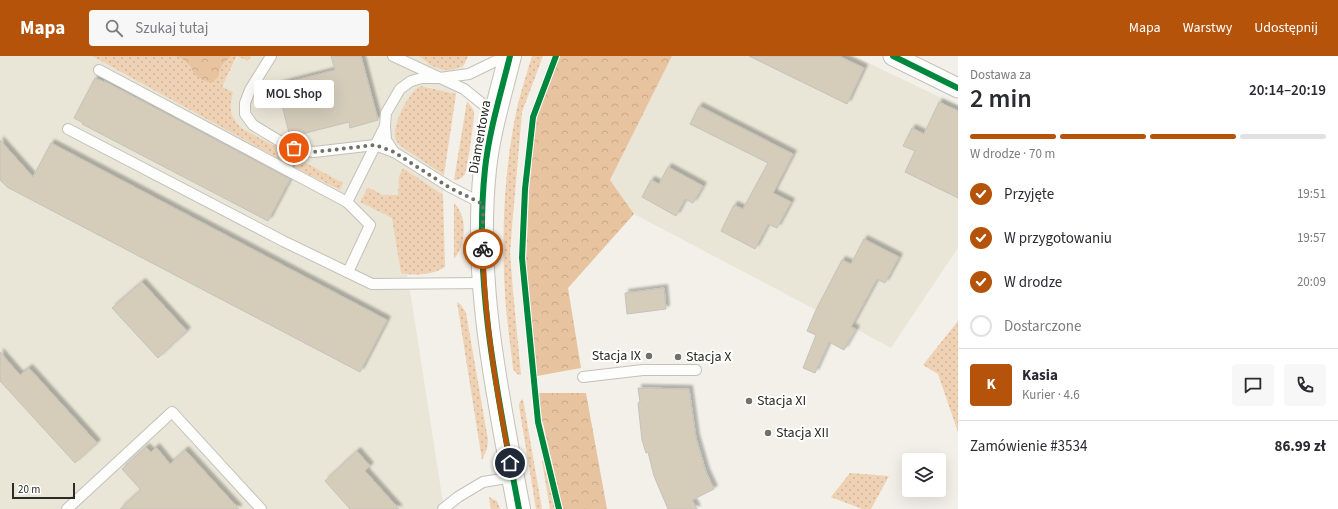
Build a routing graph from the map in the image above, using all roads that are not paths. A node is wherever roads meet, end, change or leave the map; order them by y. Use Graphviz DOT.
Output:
graph roads {
  1 [pos="271,56"];
  2 [pos="393,56"];
  3 [pos="506,56"];
  4 [pos="510,56"];
  5 [pos="893,56"];
  6 [pos="99,70"];
  7 [pos="440,78"];
  8 [pos="958,88"];
  9 [pos="495,114"];
  10 [pos="385,126"];
  11 [pos="68,129"];
  12 [pos="375,145"];
  13 [pos="394,152"];
  14 [pos="348,202"];
  15 [pos="483,204"];
  16 [pos="348,272"];
  17 [pos="483,282"];
  18 [pos="696,370"];
  19 [pos="583,378"];
  20 [pos="513,478"];
  21 [pos="67,509"];
  22 [pos="261,509"];
  23 [pos="443,509"];
  24 [pos="518,509"];
  1 -- 12 [label="lane"];
  2 -- 7 [label="lane"];
  3 -- 7 [label="lane"];
  4 -- 9 [label="street, Diamentowa"];
  5 -- 8 [label="street"];
  6 -- 14 [label="lane"];
  7 -- 9 [label="lane"];
  7 -- 10 [label="lane"];
  9 -- 15 [label="street, Diamentowa"];
  10 -- 12 [label="lane"];
  10 -- 13 [label="lane"];
  11 -- 16 [label="lane"];
  12 -- 13 [label="lane"];
  12 -- 14 [label="lane"];
  13 -- 15 [label="lane"];
  14 -- 16 [label="lane"];
  15 -- 17 [label="street, Diamentowa"];
  16 -- 17 [label="lane"];
  17 -- 20 [label="street, Diamentowa"];
  18 -- 19 [label="lane"];
  20 -- 23 [label="lane"];
  20 -- 24 [label="street, Diamentowa"];
  21 -- 22 [label="lane"];
}
